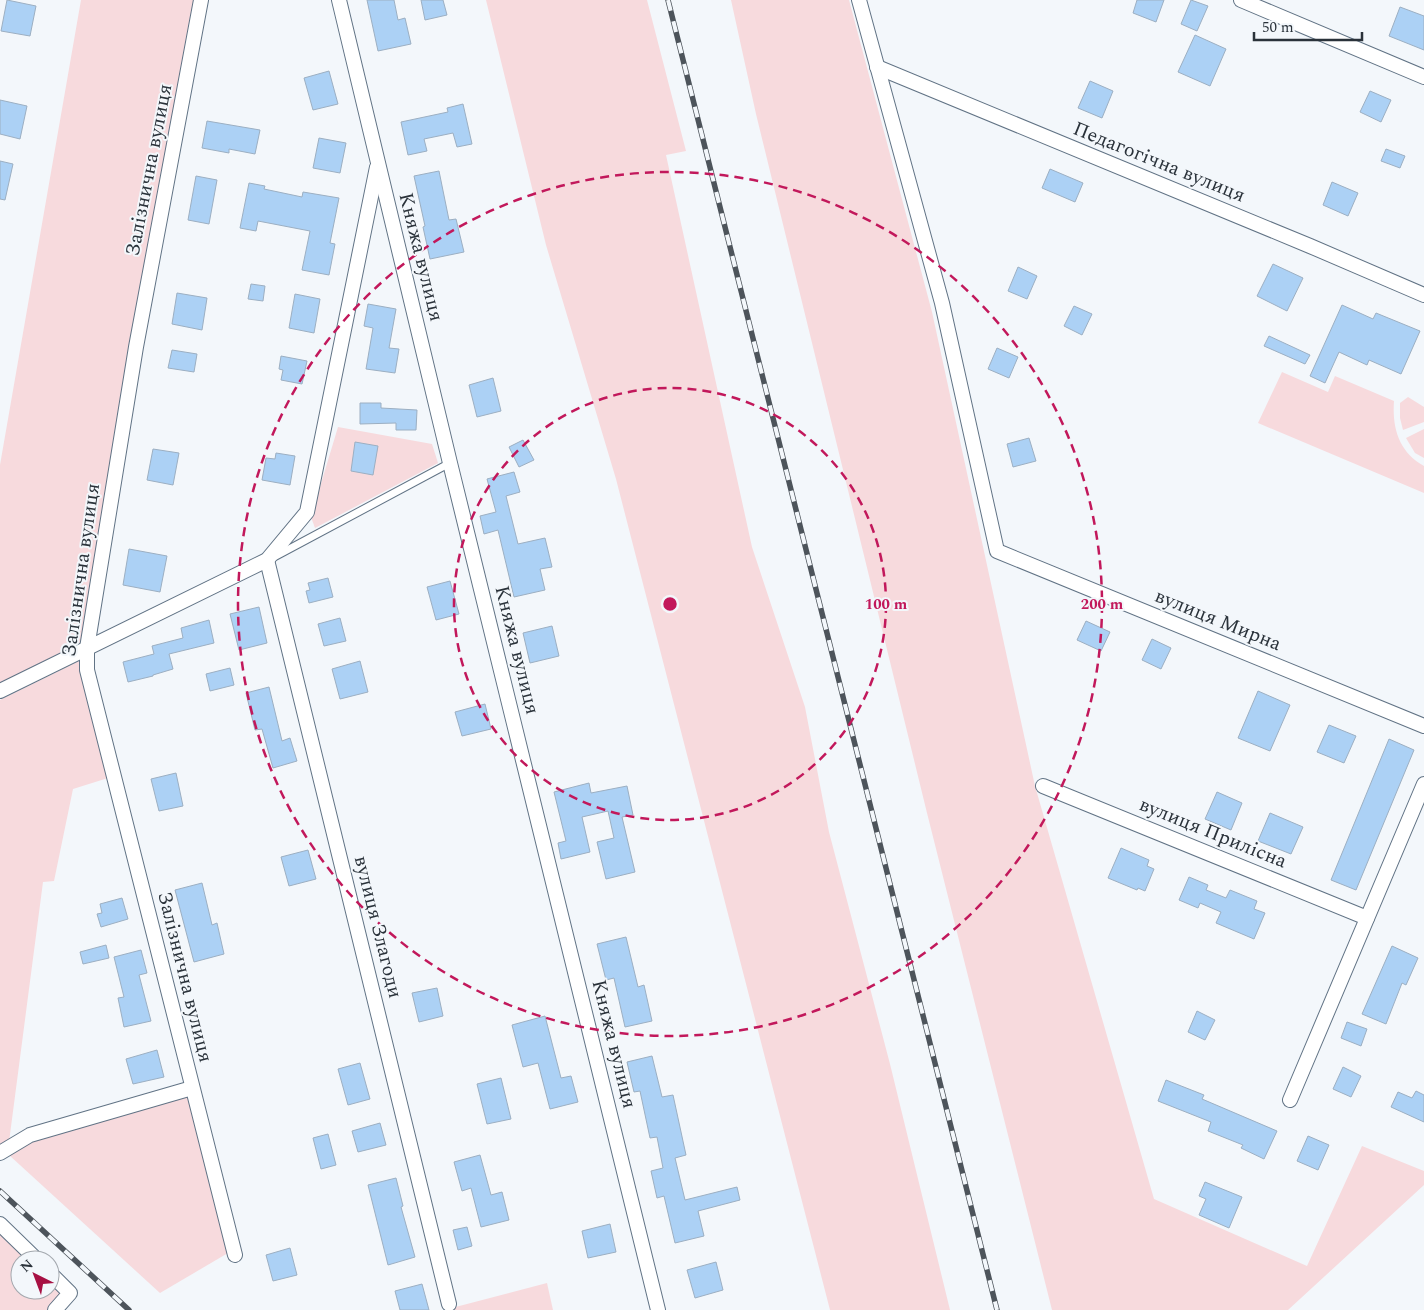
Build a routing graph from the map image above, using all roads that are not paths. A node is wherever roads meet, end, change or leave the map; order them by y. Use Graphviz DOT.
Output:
graph roads {
  1 [pos="201,0"];
  2 [pos="338,0"];
  3 [pos="859,0"];
  4 [pos="1242,0"];
  5 [pos="877,67"];
  6 [pos="1424,77"];
  7 [pos="378,162"];
  8 [pos="1424,295"];
  9 [pos="450,462"];
  10 [pos="268,560"];
  11 [pos="88,648"];
  12 [pos="0,691"];
  13 [pos="1424,726"];
  14 [pos="1424,784"];
  15 [pos="1044,786"];
  16 [pos="1367,918"];
  17 [pos="192,1088"];
  18 [pos="1290,1100"];
  19 [pos="0,1153"];
  20 [pos="0,1224"];
  21 [pos="27,1250"];
  22 [pos="235,1255"];
  23 [pos="60,1283"];
  24 [pos="449,1304"];
  25 [pos="55,1310"];
  26 [pos="658,1310"];
  1 -- 11 [label="street, Залізнична вулиця"];
  2 -- 7 [label="street, Княжа вулиця"];
  3 -- 5 [label="street"];
  4 -- 6 [label="street"];
  5 -- 8 [label="street, Педагогічна вулиця"];
  5 -- 13 [label="street, вулиця Мирна"];
  7 -- 9 [label="street, Княжа вулиця"];
  7 -- 10 [label="street"];
  9 -- 10 [label="lane"];
  9 -- 26 [label="street, Княжа вулиця"];
  10 -- 11 [label="street"];
  10 -- 24 [label="street, вулиця Злагоди"];
  11 -- 12 [label="street"];
  11 -- 17 [label="street, Залізнична вулиця"];
  14 -- 16 [label="street"];
  15 -- 16 [label="street, вулиця Прилісна"];
  16 -- 18 [label="street"];
  17 -- 19 [label="street"];
  17 -- 22 [label="street, Залізнична вулиця"];
  20 -- 21 [label="street"];
  23 -- 25 [label="street"];
}
